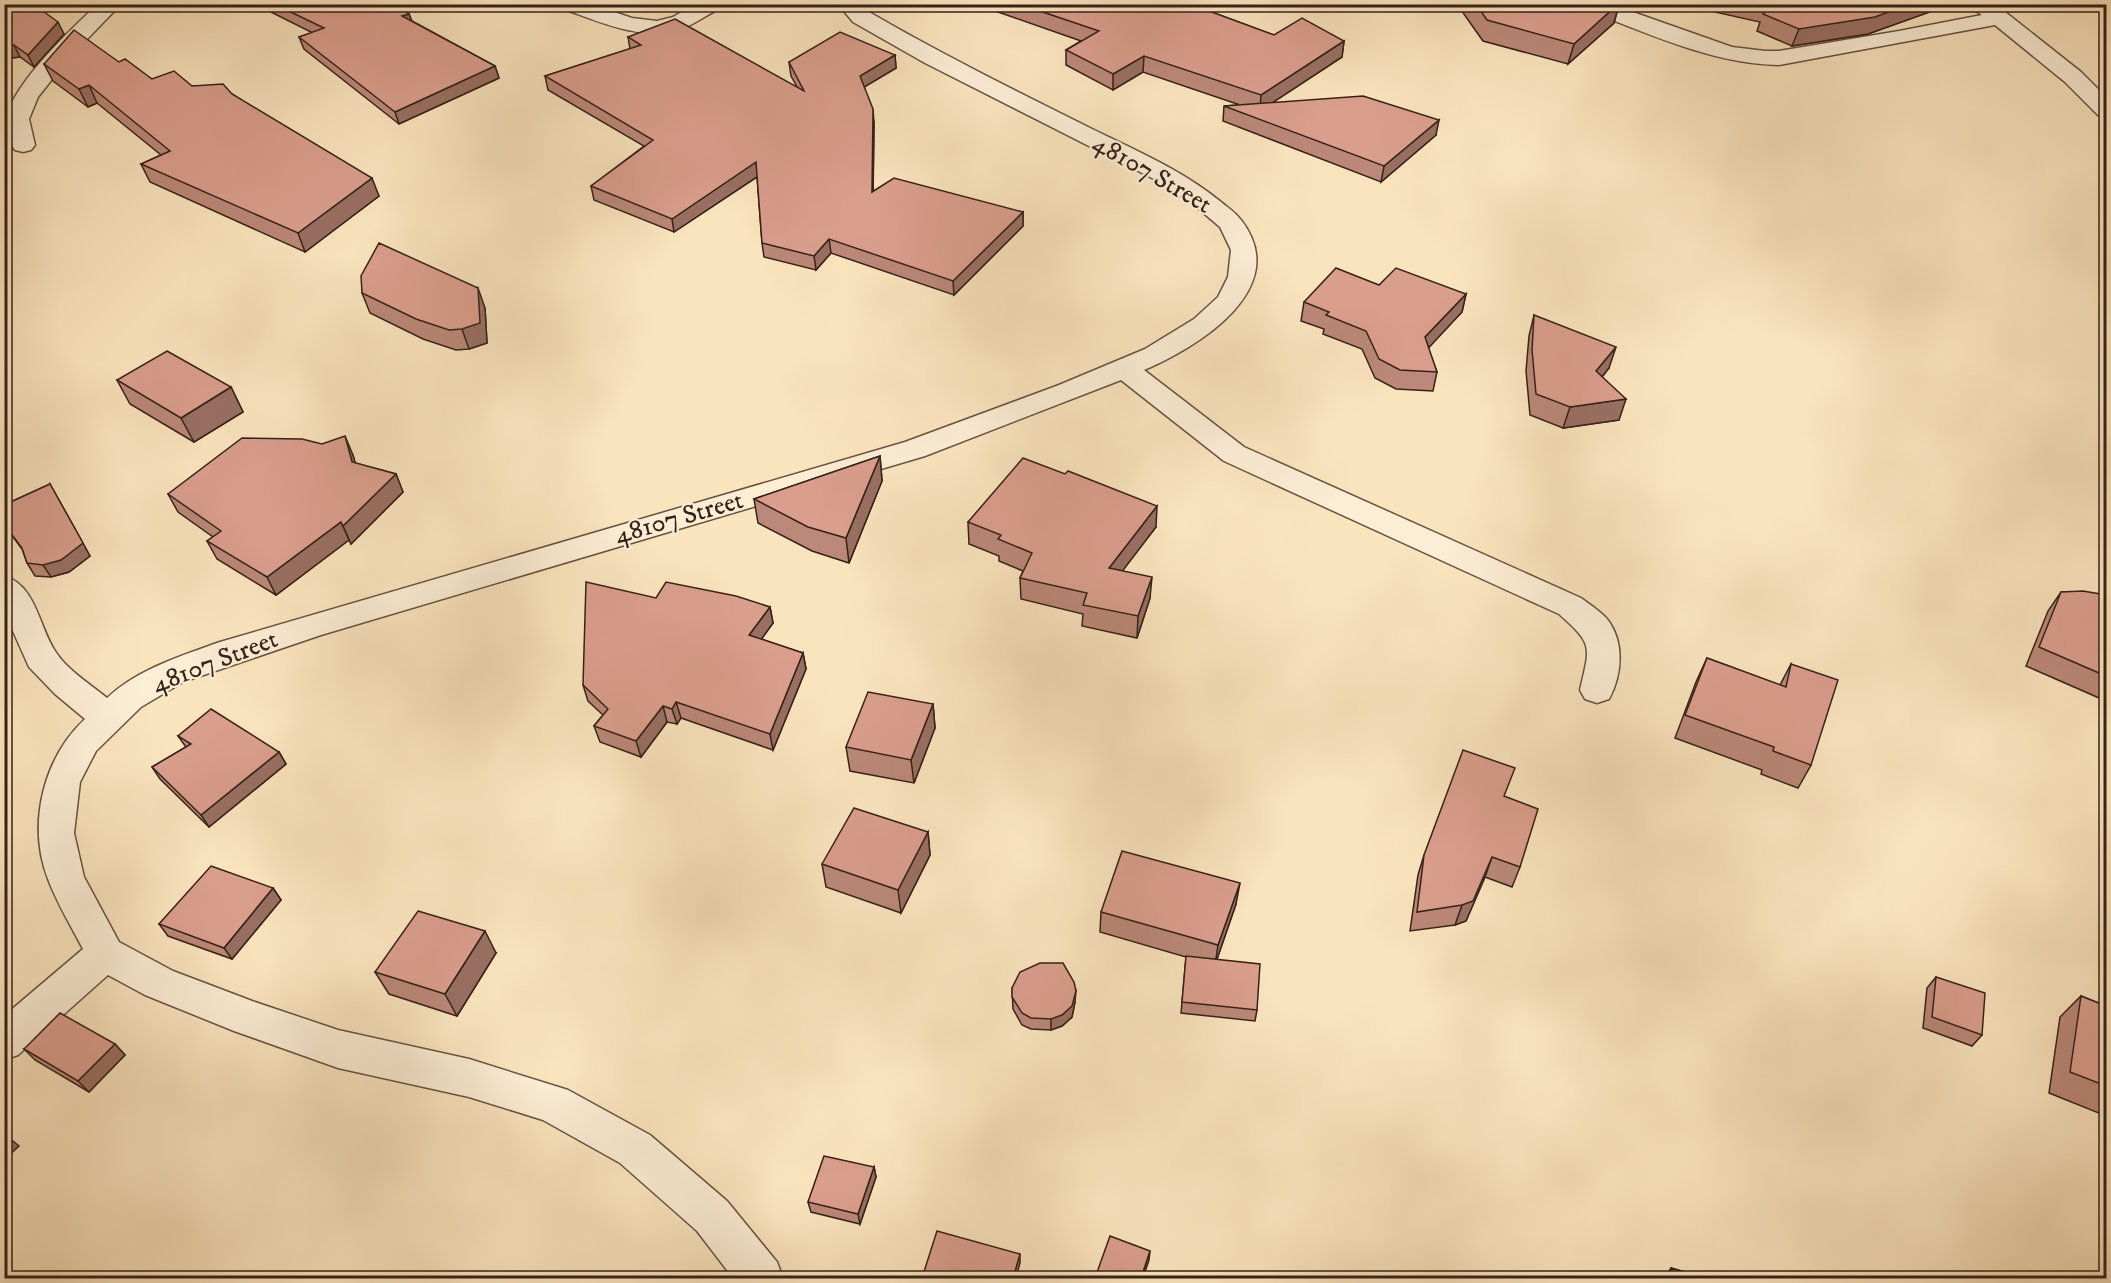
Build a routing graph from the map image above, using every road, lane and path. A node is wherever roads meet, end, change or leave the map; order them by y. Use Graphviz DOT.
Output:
graph roads {
  1 [pos="111,4"];
  2 [pos="568,4"];
  3 [pos="715,4"];
  4 [pos="848,4"];
  5 [pos="1588,4"];
  6 [pos="1982,4"];
  7 [pos="2000,18"];
  8 [pos="2106,110"];
  9 [pos="23,146"];
  10 [pos="1124,368"];
  11 [pos="4,587"];
  12 [pos="1597,690"];
  13 [pos="108,718"];
  14 [pos="105,954"];
  15 [pos="4,1042"];
  16 [pos="761,1278"];
  1 -- 9 [label="street"];
  2 -- 3 [label="street"];
  4 -- 10 [label="street, 48107 Street"];
  5 -- 7 [label="street"];
  6 -- 7 [label="street"];
  7 -- 8 [label="street"];
  10 -- 12 [label="street"];
  10 -- 13 [label="street, 48107 Street"];
  11 -- 13 [label="street"];
  13 -- 14 [label="street, 48107 Street"];
  14 -- 15 [label="street"];
  14 -- 16 [label="street"];
}
